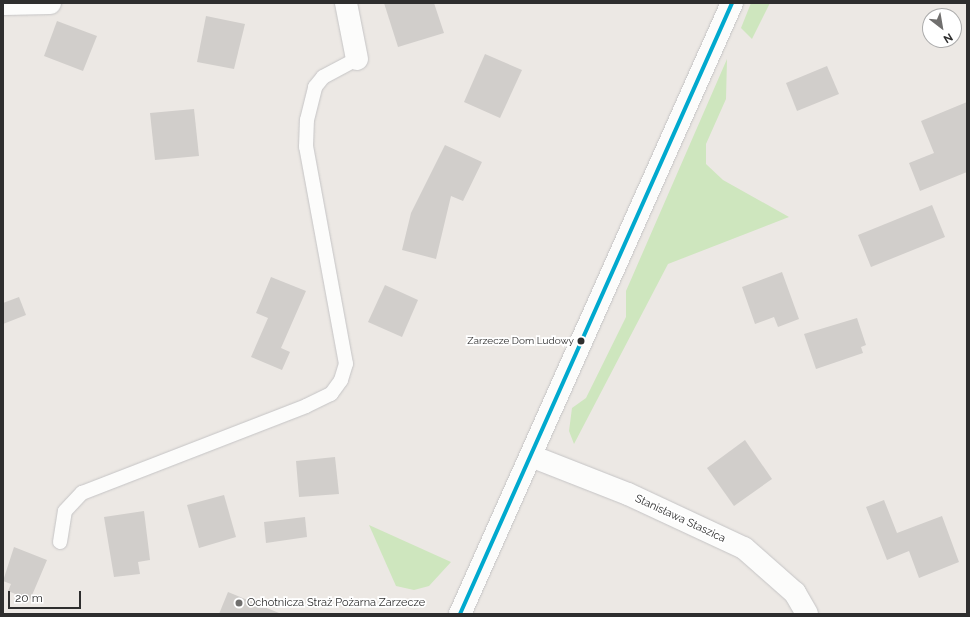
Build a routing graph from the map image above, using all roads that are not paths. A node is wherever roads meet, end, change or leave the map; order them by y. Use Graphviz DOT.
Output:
graph roads {
  1 [pos="50,3"];
  2 [pos="346,3"];
  3 [pos="732,3"];
  4 [pos="3,4"];
  5 [pos="357,59"];
  6 [pos="531,456"];
  7 [pos="60,542"];
  8 [pos="460,614"];
  9 [pos="807,614"];
  1 -- 4 [label="street"];
  2 -- 5 [label="street"];
  3 -- 6 [label="street"];
  5 -- 7 [label="lane"];
  6 -- 8 [label="street"];
  6 -- 9 [label="street, Stanisława Staszica"];
}
